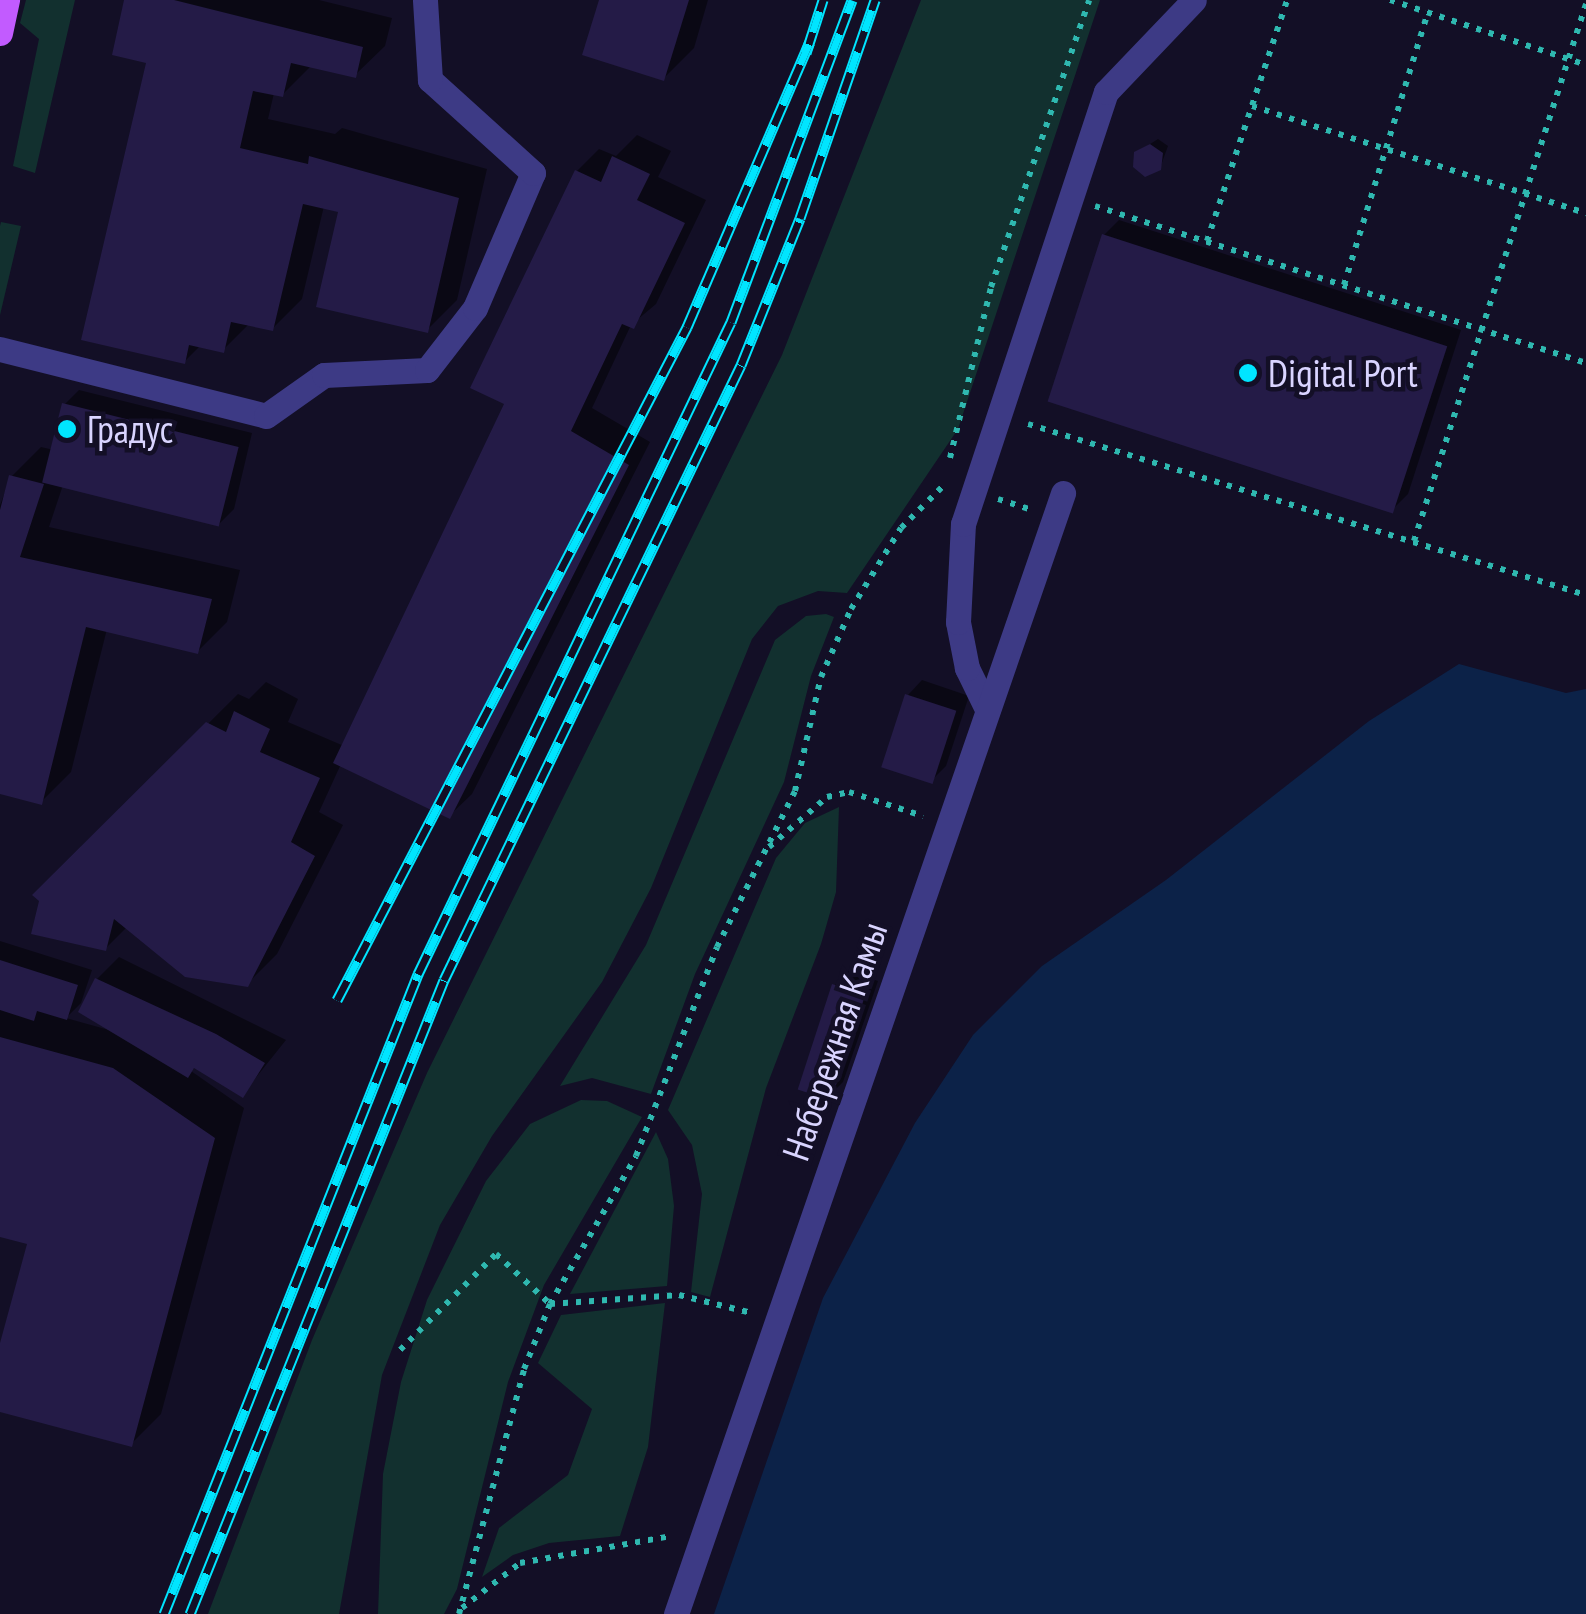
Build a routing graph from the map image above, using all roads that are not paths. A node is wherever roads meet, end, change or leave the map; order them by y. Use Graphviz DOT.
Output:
graph roads {
  1 [pos="7,0"];
  2 [pos="425,0"];
  3 [pos="1194,0"];
  4 [pos="0,33"];
  5 [pos="0,349"];
  6 [pos="1063,493"];
  7 [pos="987,709"];
  8 [pos="676,1614"];
  1 -- 4 [label="main road"];
  2 -- 5 [label="street"];
  3 -- 7 [label="street"];
  6 -- 7 [label="street, Набережная Камы"];
  7 -- 8 [label="street, Набережная Камы"];
}
